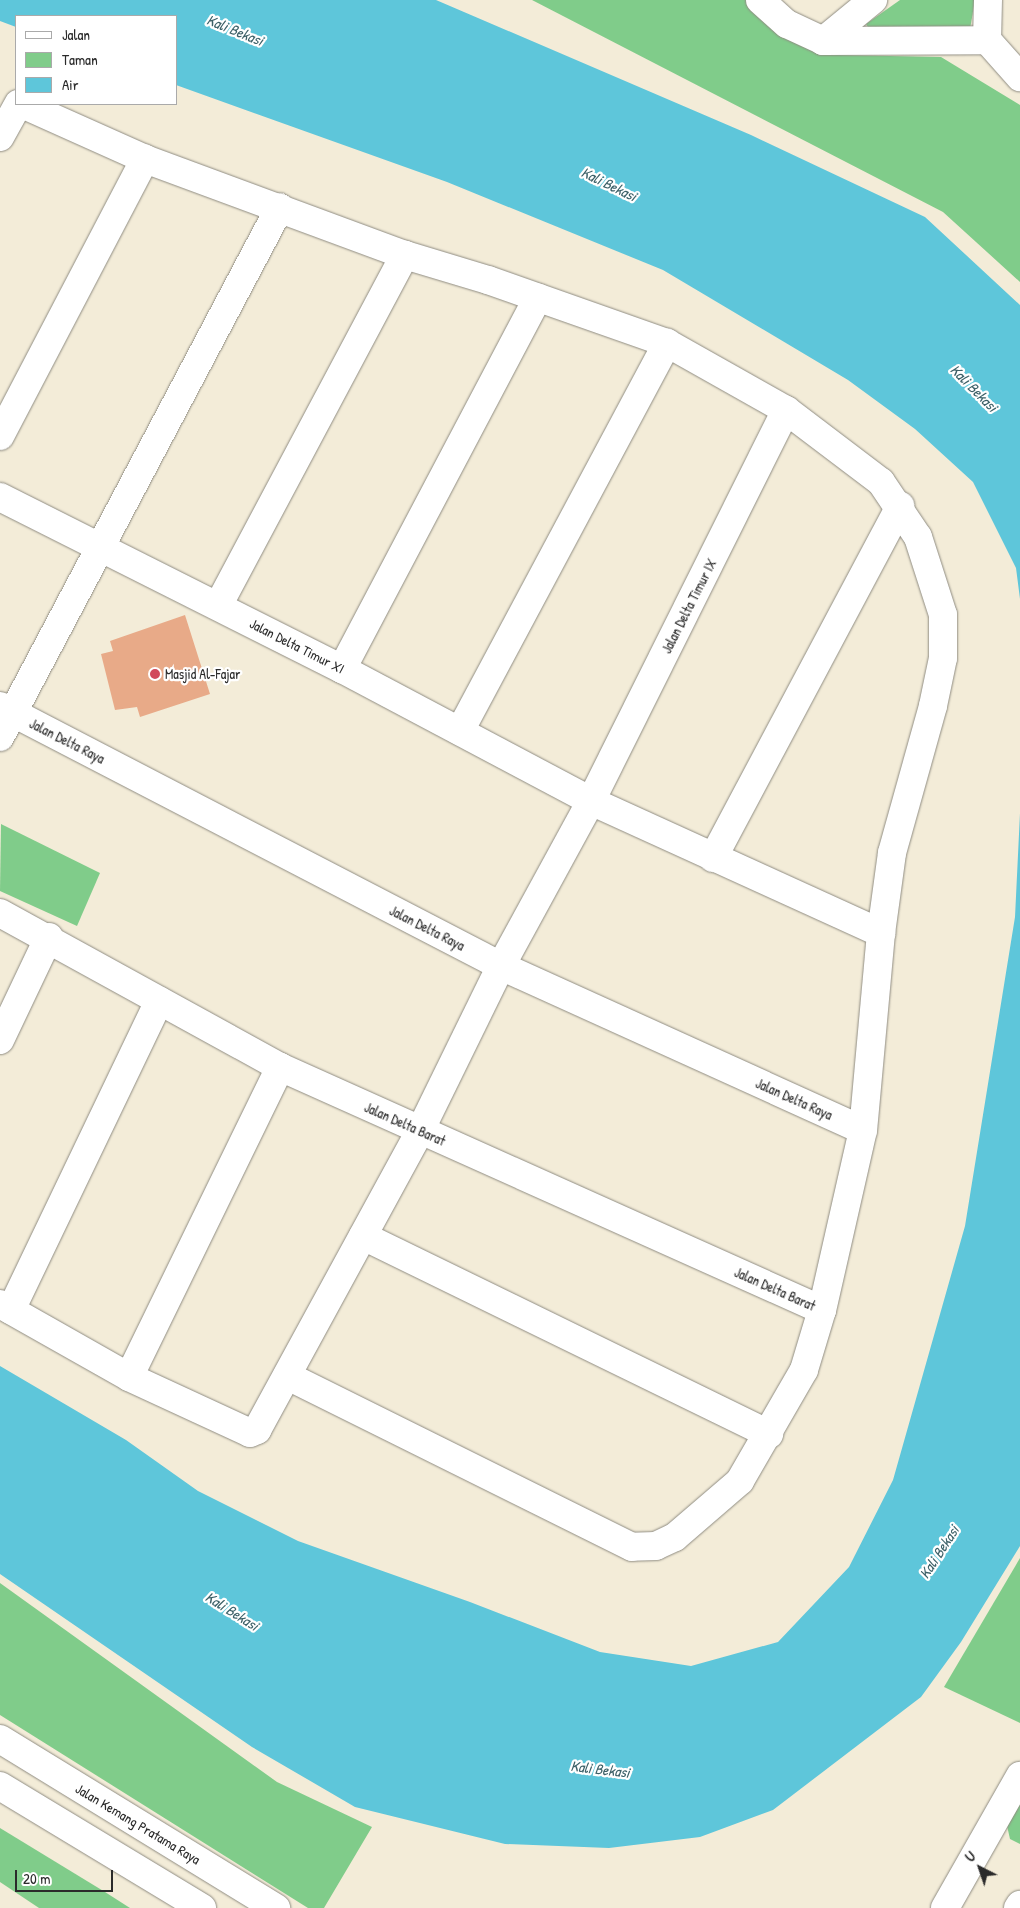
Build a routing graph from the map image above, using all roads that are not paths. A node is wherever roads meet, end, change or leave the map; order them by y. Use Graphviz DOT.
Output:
graph roads {
  1 [pos="760,0"];
  2 [pos="873,0"];
  3 [pos="988,0"];
  4 [pos="987,40"];
  5 [pos="823,41"];
  6 [pos="1020,77"];
  7 [pos="0,95"];
  8 [pos="15,102"];
  9 [pos="16,105"];
  10 [pos="24,105"];
  11 [pos="0,137"];
  12 [pos="145,159"];
  13 [pos="280,207"];
  14 [pos="404,255"];
  15 [pos="538,298"];
  16 [pos="667,343"];
  17 [pos="786,410"];
  18 [pos="0,436"];
  19 [pos="0,496"];
  20 [pos="900,506"];
  21 [pos="99,547"];
  22 [pos="218,606"];
  23 [pos="342,669"];
  24 [pos="6,710"];
  25 [pos="460,731"];
  26 [pos="0,737"];
  27 [pos="591,801"];
  28 [pos="713,858"];
  29 [pos="0,913"];
  30 [pos="881,933"];
  31 [pos="49,938"];
  32 [pos="501,966"];
  33 [pos="159,1002"];
  34 [pos="0,1040"];
  35 [pos="280,1067"];
  36 [pos="863,1130"];
  37 [pos="420,1131"];
  38 [pos="363,1236"];
  39 [pos="6,1307"];
  40 [pos="822,1310"];
  41 [pos="287,1376"];
  42 [pos="129,1377"];
  43 [pos="769,1434"];
  44 [pos="0,1739"];
  45 [pos="1020,1776"];
  46 [pos="0,1786"];
  47 [pos="1020,1905"];
  48 [pos="202,1908"];
  49 [pos="276,1908"];
  50 [pos="945,1908"];
  51 [pos="1018,1908"];
  1 -- 5 [label="street"];
  2 -- 5 [label="street"];
  3 -- 4 [label="street"];
  4 -- 5 [label="street"];
  4 -- 6 [label="street"];
  7 -- 8 [label="street"];
  9 -- 11 [label="street"];
  10 -- 12 [label="street"];
  12 -- 13 [label="street"];
  12 -- 18 [label="street"];
  13 -- 14 [label="street"];
  13 -- 21 [label="street"];
  14 -- 15 [label="street"];
  14 -- 22 [label="street"];
  15 -- 16 [label="street"];
  15 -- 23 [label="street"];
  16 -- 17 [label="street"];
  16 -- 25 [label="street"];
  17 -- 20 [label="street"];
  17 -- 27 [label="street, Jalan Delta Timur IX"];
  19 -- 21 [label="street, Jalan Delta Timur XI"];
  20 -- 28 [label="street"];
  20 -- 30 [label="street"];
  21 -- 22 [label="street, Jalan Delta Timur XI"];
  21 -- 24 [label="street"];
  22 -- 23 [label="street, Jalan Delta Timur XI"];
  23 -- 25 [label="street, Jalan Delta Timur XI"];
  24 -- 26 [label="street"];
  24 -- 32 [label="street, Jalan Delta Raya"];
  25 -- 27 [label="street, Jalan Delta Timur XI"];
  27 -- 28 [label="street, Jalan Delta Timur XI"];
  27 -- 32 [label="street, Jalan Delta Timur IX"];
  28 -- 30 [label="street, Jalan Delta Timur XI"];
  29 -- 31 [label="street, Jalan Delta Barat"];
  30 -- 36 [label="street"];
  31 -- 33 [label="street, Jalan Delta Barat"];
  31 -- 34 [label="street"];
  32 -- 36 [label="street, Jalan Delta Raya"];
  32 -- 37 [label="street, Jalan Delta Timur IX"];
  33 -- 35 [label="street, Jalan Delta Barat"];
  33 -- 39 [label="street"];
  35 -- 37 [label="street, Jalan Delta Barat"];
  35 -- 42 [label="street"];
  36 -- 40 [label="street"];
  37 -- 38 [label="street, Jalan Delta Timur IX"];
  37 -- 40 [label="street, Jalan Delta Barat"];
  38 -- 41 [label="street, Jalan Delta Timur IX"];
  38 -- 43 [label="street"];
  39 -- 42 [label="street, Jalan Delta Timur IX"];
  40 -- 43 [label="street"];
  41 -- 42 [label="street, Jalan Delta Timur IX"];
  41 -- 43 [label="street"];
  44 -- 49 [label="street, Jalan Kemang Pratama Raya"];
  45 -- 50 [label="street"];
  46 -- 48 [label="street"];
  47 -- 51 [label="street"];
}
